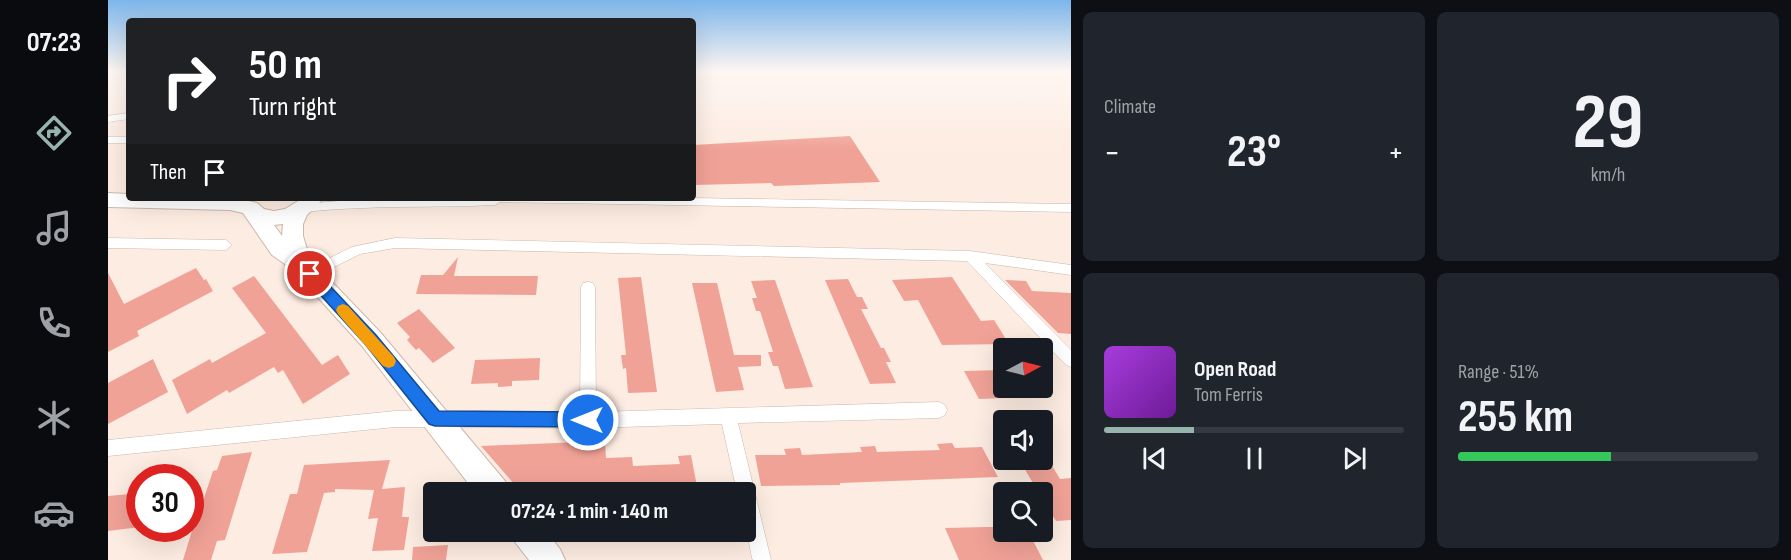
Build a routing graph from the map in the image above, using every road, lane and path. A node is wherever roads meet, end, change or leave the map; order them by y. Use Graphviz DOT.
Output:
graph roads {
  1 [pos="126,116"];
  2 [pos="108,119"];
  3 [pos="108,140"];
  4 [pos="126,140"];
  5 [pos="108,189"];
  6 [pos="126,189"];
  7 [pos="108,200"];
  8 [pos="126,200"];
  9 [pos="149,201"];
  10 [pos="492,201"];
  11 [pos="579,201"];
  12 [pos="252,206"];
  13 [pos="306,206"];
  14 [pos="1071,208"];
  15 [pos="108,243"];
  16 [pos="226,245"];
  17 [pos="970,256"];
  18 [pos="305,268"];
  19 [pos="1071,270"];
  20 [pos="588,287"];
  21 [pos="1050,338"];
  22 [pos="1053,339"];
  23 [pos="1053,341"];
  24 [pos="1071,341"];
  25 [pos="1071,360"];
  26 [pos="939,410"];
  27 [pos="728,416"];
  28 [pos="435,418"];
  29 [pos="588,420"];
  30 [pos="108,448"];
  31 [pos="486,482"];
  32 [pos="535,542"];
  33 [pos="762,558"];
  34 [pos="549,560"];
  1 -- 2 [label="street"];
  3 -- 4 [label="street"];
  5 -- 6 [label="main road"];
  7 -- 8 [label="main road"];
  9 -- 12 [label="main road"];
  10 -- 13 [label="street"];
  11 -- 14 [label="street"];
  12 -- 13 [label="main road"];
  12 -- 18 [label="main road"];
  13 -- 18 [label="main road"];
  15 -- 16 [label="street"];
  17 -- 18 [label="street"];
  17 -- 19 [label="street"];
  17 -- 21 [label="street"];
  18 -- 28 [label="main road"];
  20 -- 29 [label="street"];
  22 -- 24 [label="street"];
  23 -- 25 [label="street"];
  26 -- 27 [label="street"];
  27 -- 29 [label="street"];
  27 -- 33 [label="street"];
  28 -- 29 [label="street"];
  28 -- 30 [label="street"];
  28 -- 31 [label="main road"];
  32 -- 34 [label="main road"];
}
